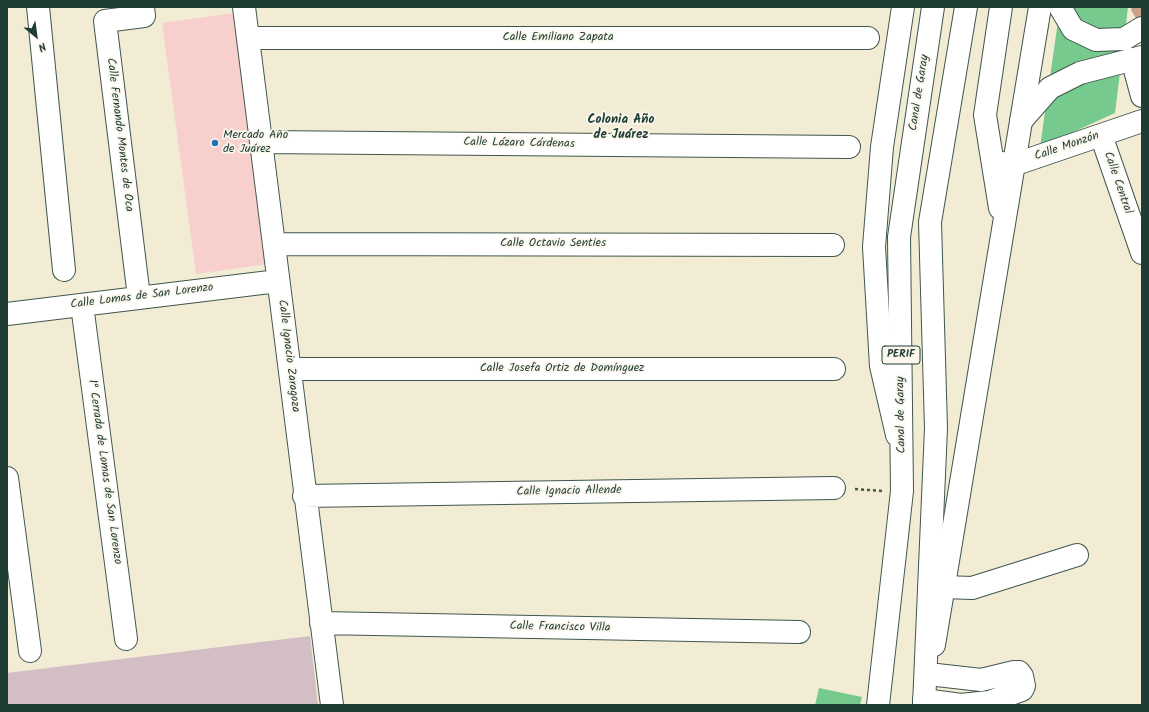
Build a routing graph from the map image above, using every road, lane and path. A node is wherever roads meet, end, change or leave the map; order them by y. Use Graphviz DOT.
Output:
graph roads {
  1 [pos="38,7"];
  2 [pos="143,7"];
  3 [pos="244,7"];
  4 [pos="903,7"];
  5 [pos="933,7"];
  6 [pos="966,7"];
  7 [pos="1001,7"];
  8 [pos="1040,7"];
  9 [pos="1060,7"];
  10 [pos="1142,28"];
  11 [pos="248,38"];
  12 [pos="868,38"];
  13 [pos="1137,58"];
  14 [pos="1142,96"];
  15 [pos="1020,121"];
  16 [pos="1142,122"];
  17 [pos="1100,136"];
  18 [pos="262,142"];
  19 [pos="849,147"];
  20 [pos="1003,163"];
  21 [pos="274,244"];
  22 [pos="833,245"];
  23 [pos="1142,253"];
  24 [pos="64,270"];
  25 [pos="278,280"];
  26 [pos="139,297"];
  27 [pos="82,305"];
  28 [pos="7,314"];
  29 [pos="290,369"];
  30 [pos="834,369"];
  31 [pos="903,463"];
  32 [pos="7,478"];
  33 [pos="834,488"];
  34 [pos="902,491"];
  35 [pos="304,496"];
  36 [pos="1077,555"];
  37 [pos="944,587"];
  38 [pos="321,623"];
  39 [pos="799,632"];
  40 [pos="126,639"];
  41 [pos="30,652"];
  42 [pos="981,680"];
  43 [pos="926,692"];
  44 [pos="989,702"];
  45 [pos="332,705"];
  46 [pos="878,705"];
  47 [pos="961,705"];
  1 -- 24 [label="main road"];
  2 -- 26 [label="main road, Calle Fernando Montes de Oca"];
  3 -- 11 [label="main road, Calle Ignacio Zaragoza"];
  4 -- 31 [label="main road"];
  5 -- 31 [label="main road, Canal de Garay / PERIF"];
  6 -- 43 [label="main road, PERIF"];
  7 -- 20 [label="main road"];
  8 -- 15 [label="main road"];
  9 -- 10 [label="main road"];
  11 -- 12 [label="main road, Calle Emiliano Zapata"];
  11 -- 18 [label="main road, Calle Ignacio Zaragoza"];
  13 -- 14 [label="main road"];
  13 -- 15 [label="main road"];
  15 -- 20 [label="main road"];
  16 -- 17 [label="main road, Calle Monzón"];
  17 -- 20 [label="main road, Calle Monzón"];
  17 -- 23 [label="main road, Calle Central"];
  18 -- 19 [label="main road, Calle Lázaro Cárdenas"];
  18 -- 21 [label="main road, Calle Ignacio Zaragoza"];
  20 -- 37 [label="main road"];
  21 -- 22 [label="main road, Calle Octavio Senties"];
  21 -- 25 [label="main road, Calle Ignacio Zaragoza"];
  25 -- 26 [label="main road, Calle Lomas de San Lorenzo"];
  25 -- 29 [label="main road, Calle Ignacio Zaragoza"];
  26 -- 27 [label="main road, Calle Lomas de San Lorenzo"];
  27 -- 28 [label="main road, Calle Lomas de San Lorenzo"];
  27 -- 40 [label="main road, 1° Cerrada de Lomas de San Lorenzo"];
  29 -- 30 [label="main road, Calle Josefa Ortiz de Domínguez"];
  29 -- 35 [label="main road, Calle Ignacio Zaragoza"];
  31 -- 34 [label="main road, Canal de Garay / PERIF"];
  32 -- 41 [label="main road"];
  33 -- 34 [label="path"];
  33 -- 35 [label="main road, Calle Ignacio Allende"];
  34 -- 46 [label="main road, Canal de Garay / PERIF"];
  35 -- 38 [label="main road, Calle Ignacio Zaragoza"];
  36 -- 37 [label="main road"];
  37 -- 43 [label="main road"];
  38 -- 39 [label="main road, Calle Francisco Villa"];
  38 -- 45 [label="main road, Calle Ignacio Zaragoza"];
  42 -- 43 [label="main road"];
  42 -- 44 [label="main road"];
  42 -- 44 [label="main road"];
  43 -- 47 [label="main road"];
  44 -- 47 [label="main road"];
}
